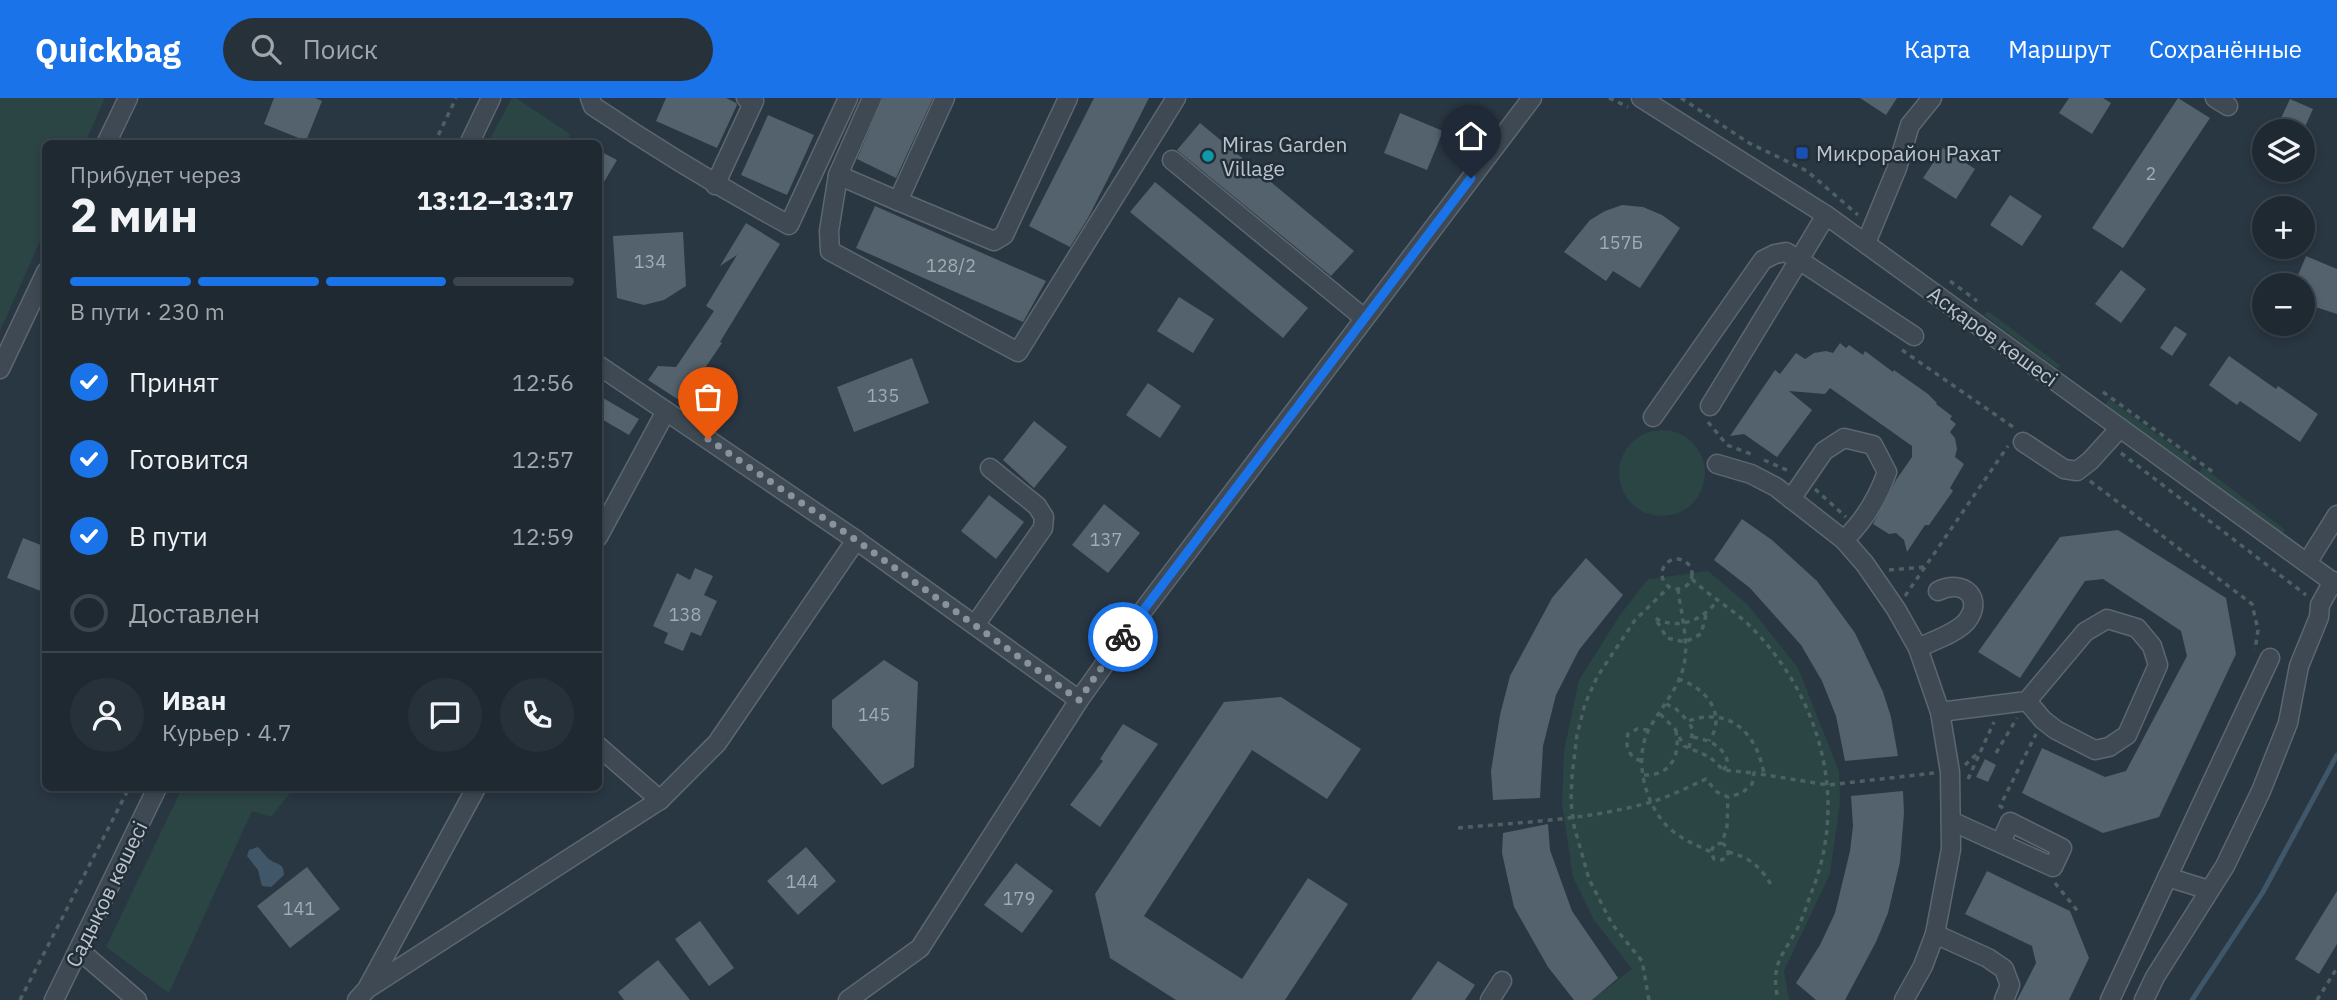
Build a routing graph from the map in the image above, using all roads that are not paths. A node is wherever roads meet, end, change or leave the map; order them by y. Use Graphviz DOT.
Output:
graph roads {
  1 [pos="128,98"];
  2 [pos="491,98"];
  3 [pos="848,98"];
  4 [pos="872,98"];
  5 [pos="945,98"];
  6 [pos="1068,98"];
  7 [pos="1176,98"];
  8 [pos="1532,98"];
  9 [pos="1932,98"];
  10 [pos="751,99"];
  11 [pos="600,102"];
  12 [pos="1637,104"];
  13 [pos="108,140"];
  14 [pos="471,140"];
  15 [pos="1172,160"];
  16 [pos="838,175"];
  17 [pos="717,181"];
  18 [pos="898,201"];
  19 [pos="1826,215"];
  20 [pos="1866,243"];
  21 [pos="1799,260"];
  22 [pos="42,280"];
  23 [pos="1364,318"];
  24 [pos="1913,336"];
  25 [pos="602,368"];
  26 [pos="0,369"];
  27 [pos="1710,406"];
  28 [pos="666,411"];
  29 [pos="1653,417"];
  30 [pos="2120,428"];
  31 [pos="2017,438"];
  32 [pos="1717,464"];
  33 [pos="990,468"];
  34 [pos="1791,499"];
  35 [pos="2337,515"];
  36 [pos="602,530"];
  37 [pos="856,540"];
  38 [pos="1844,540"];
  39 [pos="2307,563"];
  40 [pos="2335,583"];
  41 [pos="1938,591"];
  42 [pos="975,625"];
  43 [pos="1918,648"];
  44 [pos="2263,655"];
  45 [pos="1079,700"];
  46 [pos="2027,701"];
  47 [pos="1940,712"];
  48 [pos="602,749"];
  49 [pos="156,791"];
  50 [pos="475,791"];
  51 [pos="660,800"];
  52 [pos="1951,821"];
  53 [pos="2001,842"];
  54 [pos="2167,877"];
  55 [pos="2209,890"];
  56 [pos="1935,934"];
  57 [pos="79,950"];
  58 [pos="1502,981"];
  59 [pos="362,994"];
  60 [pos="54,1000"];
  61 [pos="137,1000"];
  62 [pos="848,1000"];
  63 [pos="1490,1000"];
  64 [pos="1904,1000"];
  65 [pos="2004,1000"];
  66 [pos="2110,1000"];
  67 [pos="2144,1000"];
  1 -- 13 [label="street"];
  2 -- 14 [label="street"];
  3 -- 17 [label="street"];
  4 -- 16 [label="street"];
  5 -- 18 [label="street"];
  6 -- 18 [label="street"];
  7 -- 16 [label="street"];
  8 -- 23 [label="street"];
  9 -- 20 [label="street"];
  10 -- 17 [label="street"];
  11 -- 17 [label="street"];
  12 -- 19 [label="street, Асқаров көшесі"];
  15 -- 23 [label="street"];
  16 -- 18 [label="street"];
  19 -- 20 [label="street, Асқаров көшесі"];
  19 -- 21 [label="street"];
  20 -- 30 [label="street, Асқаров көшесі"];
  21 -- 24 [label="street"];
  21 -- 27 [label="street"];
  21 -- 29 [label="street"];
  22 -- 26 [label="street"];
  23 -- 45 [label="street"];
  25 -- 28 [label="street"];
  28 -- 36 [label="street"];
  28 -- 37 [label="street"];
  30 -- 31 [label="street"];
  30 -- 39 [label="street, Асқаров көшесі"];
  32 -- 34 [label="street"];
  33 -- 42 [label="street"];
  34 -- 38 [label="street"];
  34 -- 38 [label="street"];
  35 -- 39 [label="street"];
  37 -- 42 [label="street"];
  37 -- 51 [label="street"];
  38 -- 43 [label="street"];
  39 -- 40 [label="street, Асқаров көшесі"];
  40 -- 55 [label="street"];
  41 -- 43 [label="street"];
  42 -- 45 [label="street"];
  43 -- 47 [label="street"];
  44 -- 54 [label="street"];
  45 -- 62 [label="street"];
  46 -- 46 [label="street"];
  46 -- 47 [label="street"];
  47 -- 52 [label="street"];
  48 -- 51 [label="street"];
  49 -- 57 [label="street, Садықов көшесі"];
  50 -- 59 [label="street"];
  51 -- 59 [label="street"];
  52 -- 53 [label="street"];
  52 -- 56 [label="street"];
  54 -- 55 [label="street"];
  54 -- 66 [label="street"];
  55 -- 67 [label="street"];
  56 -- 64 [label="street"];
  56 -- 65 [label="street"];
  57 -- 60 [label="street, Садықов көшесі"];
  57 -- 61 [label="street"];
  58 -- 63 [label="street"];
}
